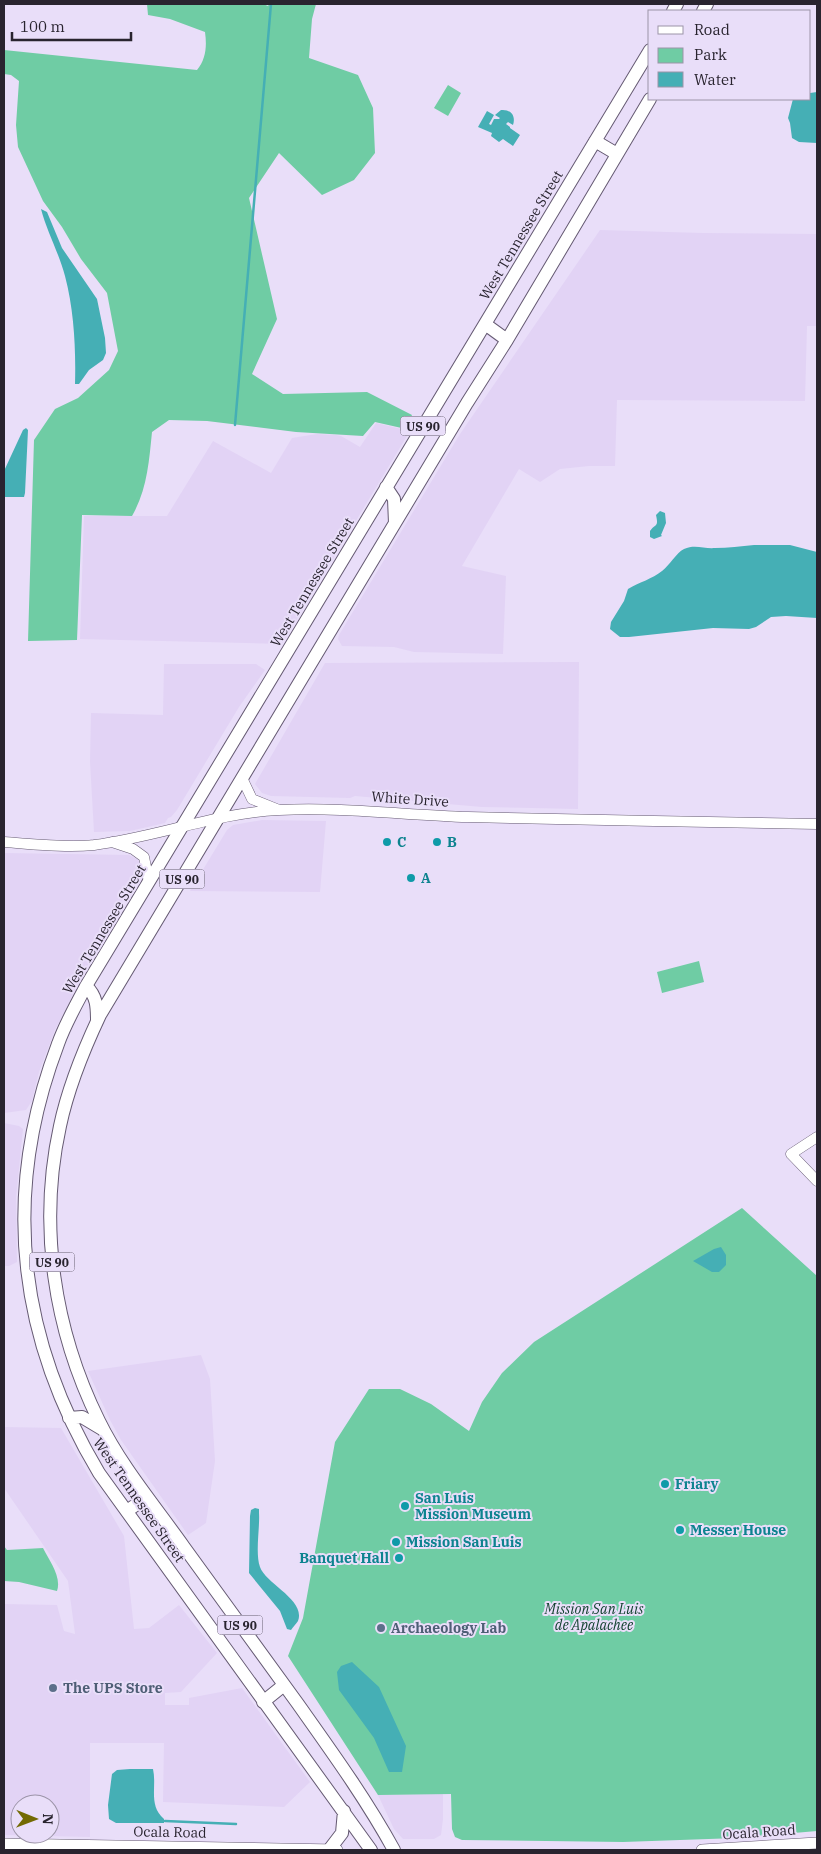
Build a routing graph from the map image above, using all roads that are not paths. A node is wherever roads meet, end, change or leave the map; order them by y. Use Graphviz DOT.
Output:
graph roads {
  1 [pos="648,53"];
  2 [pos="649,100"];
  3 [pos="595,141"];
  4 [pos="617,154"];
  5 [pos="485,324"];
  6 [pos="507,340"];
  7 [pos="386,487"];
  8 [pos="395,523"];
  9 [pos="242,778"];
  10 [pos="280,810"];
  11 [pos="219,817"];
  12 [pos="817,824"];
  13 [pos="183,825"];
  14 [pos="4,842"];
  15 [pos="111,842"];
  16 [pos="149,882"];
  17 [pos="86,986"];
  18 [pos="97,1021"];
  19 [pos="817,1137"];
  20 [pos="817,1181"];
  21 [pos="69,1418"];
  22 [pos="104,1430"];
  23 [pos="148,1498"];
  24 [pos="127,1511"];
  25 [pos="284,1685"];
  26 [pos="263,1702"];
  27 [pos="344,1811"];
  28 [pos="817,1843"];
  29 [pos="4,1844"];
  30 [pos="329,1850"];
  31 [pos="337,1850"];
  32 [pos="371,1850"];
  33 [pos="394,1850"];
  34 [pos="702,1850"];
  1 -- 3 [label="main road, West Tennessee Street / US 90"];
  2 -- 4 [label="main road, West Tennessee Street / US 90"];
  3 -- 4 [label="main road"];
  3 -- 5 [label="main road, West Tennessee Street / US 90"];
  4 -- 6 [label="main road, West Tennessee Street / US 90"];
  5 -- 6 [label="main road"];
  5 -- 7 [label="main road, West Tennessee Street / US 90"];
  6 -- 8 [label="main road, West Tennessee Street / US 90"];
  7 -- 8 [label="main road"];
  7 -- 13 [label="main road, West Tennessee Street / US 90"];
  8 -- 9 [label="main road, West Tennessee Street / US 90"];
  9 -- 10 [label="street"];
  9 -- 11 [label="main road, West Tennessee Street / US 90"];
  10 -- 11 [label="street, White Drive"];
  10 -- 12 [label="street, White Drive"];
  11 -- 13 [label="street, White Drive"];
  11 -- 18 [label="main road, West Tennessee Street / US 90"];
  13 -- 15 [label="street, White Drive"];
  13 -- 16 [label="main road, West Tennessee Street / US 90"];
  14 -- 15 [label="street, White Drive"];
  15 -- 16 [label="street"];
  16 -- 17 [label="main road, West Tennessee Street / US 90"];
  17 -- 18 [label="main road"];
  17 -- 21 [label="main road, West Tennessee Street / US 90"];
  18 -- 22 [label="main road, West Tennessee Street / US 90"];
  19 -- 20 [label="street"];
  21 -- 22 [label="main road"];
  21 -- 24 [label="main road, West Tennessee Street / US 90"];
  22 -- 23 [label="main road, West Tennessee Street / US 90"];
  23 -- 24 [label="main road"];
  23 -- 25 [label="main road, West Tennessee Street / US 90"];
  24 -- 26 [label="main road, West Tennessee Street / US 90"];
  25 -- 26 [label="main road"];
  25 -- 33 [label="main road, West Tennessee Street / US 90"];
  26 -- 27 [label="main road, West Tennessee Street / US 90"];
  27 -- 30 [label="main road"];
  27 -- 32 [label="main road, West Tennessee Street / US 90"];
  28 -- 34 [label="main road, Ocala Road"];
  29 -- 30 [label="main road, Ocala Road"];
  30 -- 31 [label="main road, Ocala Road"];
}
